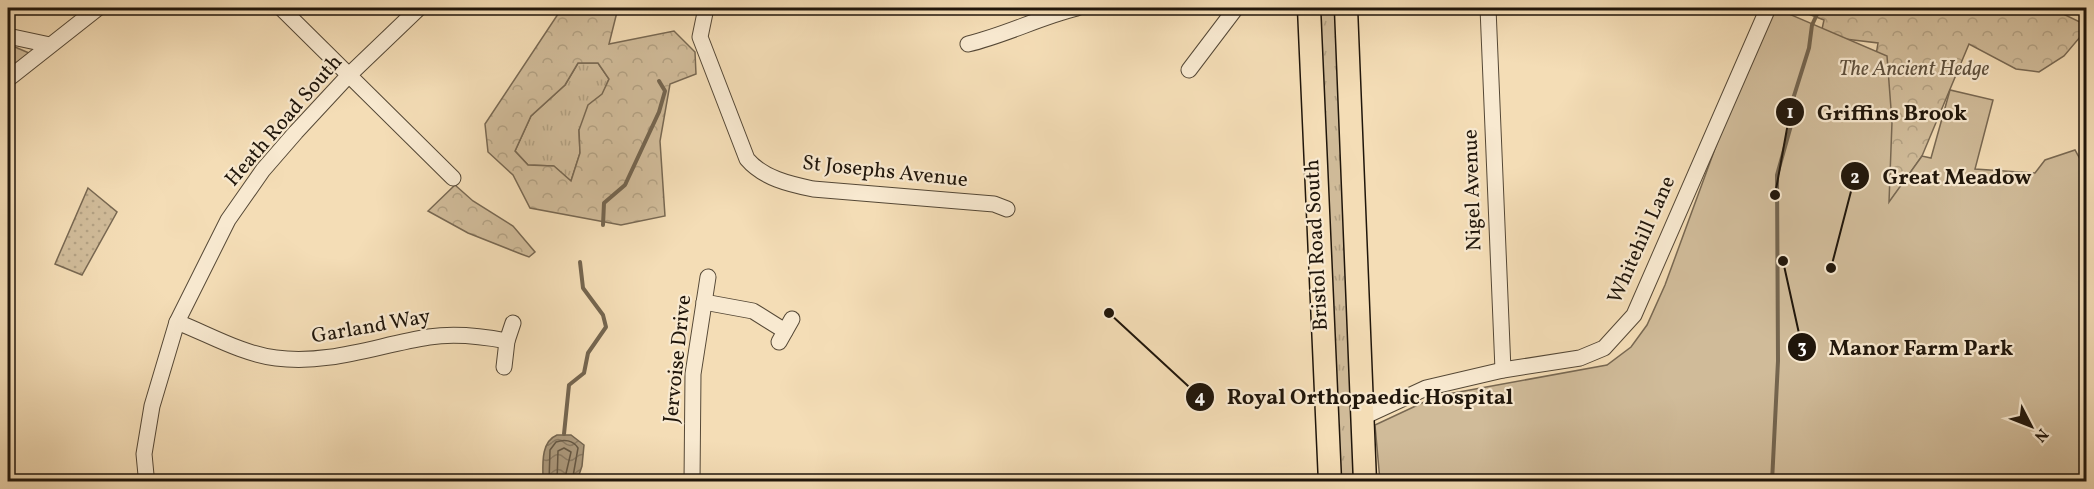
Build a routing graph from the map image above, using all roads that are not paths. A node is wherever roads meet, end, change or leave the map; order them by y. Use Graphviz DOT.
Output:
graph roads {
  1 [pos="98,8"];
  2 [pos="281,8"];
  3 [pos="419,8"];
  4 [pos="706,8"];
  5 [pos="1077,8"];
  6 [pos="1236,8"];
  7 [pos="1308,8"];
  8 [pos="1346,8"];
  9 [pos="1488,8"];
  10 [pos="1768,8"];
  11 [pos="8,36"];
  12 [pos="968,44"];
  13 [pos="50,45"];
  14 [pos="1189,70"];
  15 [pos="348,76"];
  16 [pos="8,80"];
  17 [pos="453,178"];
  18 [pos="1007,208"];
  19 [pos="708,277"];
  20 [pos="704,302"];
  21 [pos="177,322"];
  22 [pos="513,323"];
  23 [pos="785,330"];
  24 [pos="507,341"];
  25 [pos="504,368"];
  26 [pos="1503,370"];
  27 [pos="1360,418"];
  28 [pos="148,479"];
  29 [pos="692,482"];
  30 [pos="1330,482"];
  31 [pos="1365,482"];
  1 -- 13 [label="street"];
  2 -- 15 [label="street"];
  3 -- 15 [label="street, Heath Road South"];
  4 -- 18 [label="street, St Josephs Avenue"];
  5 -- 12 [label="street"];
  6 -- 14 [label="street"];
  7 -- 30 [label="highway, Bristol Road South"];
  8 -- 27 [label="highway, Bristol Road South"];
  9 -- 26 [label="street, Nigel Avenue"];
  10 -- 26 [label="street, Whitehill Lane"];
  11 -- 13 [label="street"];
  13 -- 16 [label="street"];
  15 -- 17 [label="street"];
  15 -- 21 [label="street, Heath Road South"];
  19 -- 20 [label="street, Jervoise Drive"];
  20 -- 23 [label="street"];
  20 -- 29 [label="street, Jervoise Drive"];
  21 -- 24 [label="street, Garland Way"];
  21 -- 28 [label="street, Heath Road South"];
  22 -- 24 [label="street"];
  24 -- 25 [label="street"];
  26 -- 27 [label="street, Whitehill Lane"];
  27 -- 31 [label="highway, Bristol Road South"];
}
